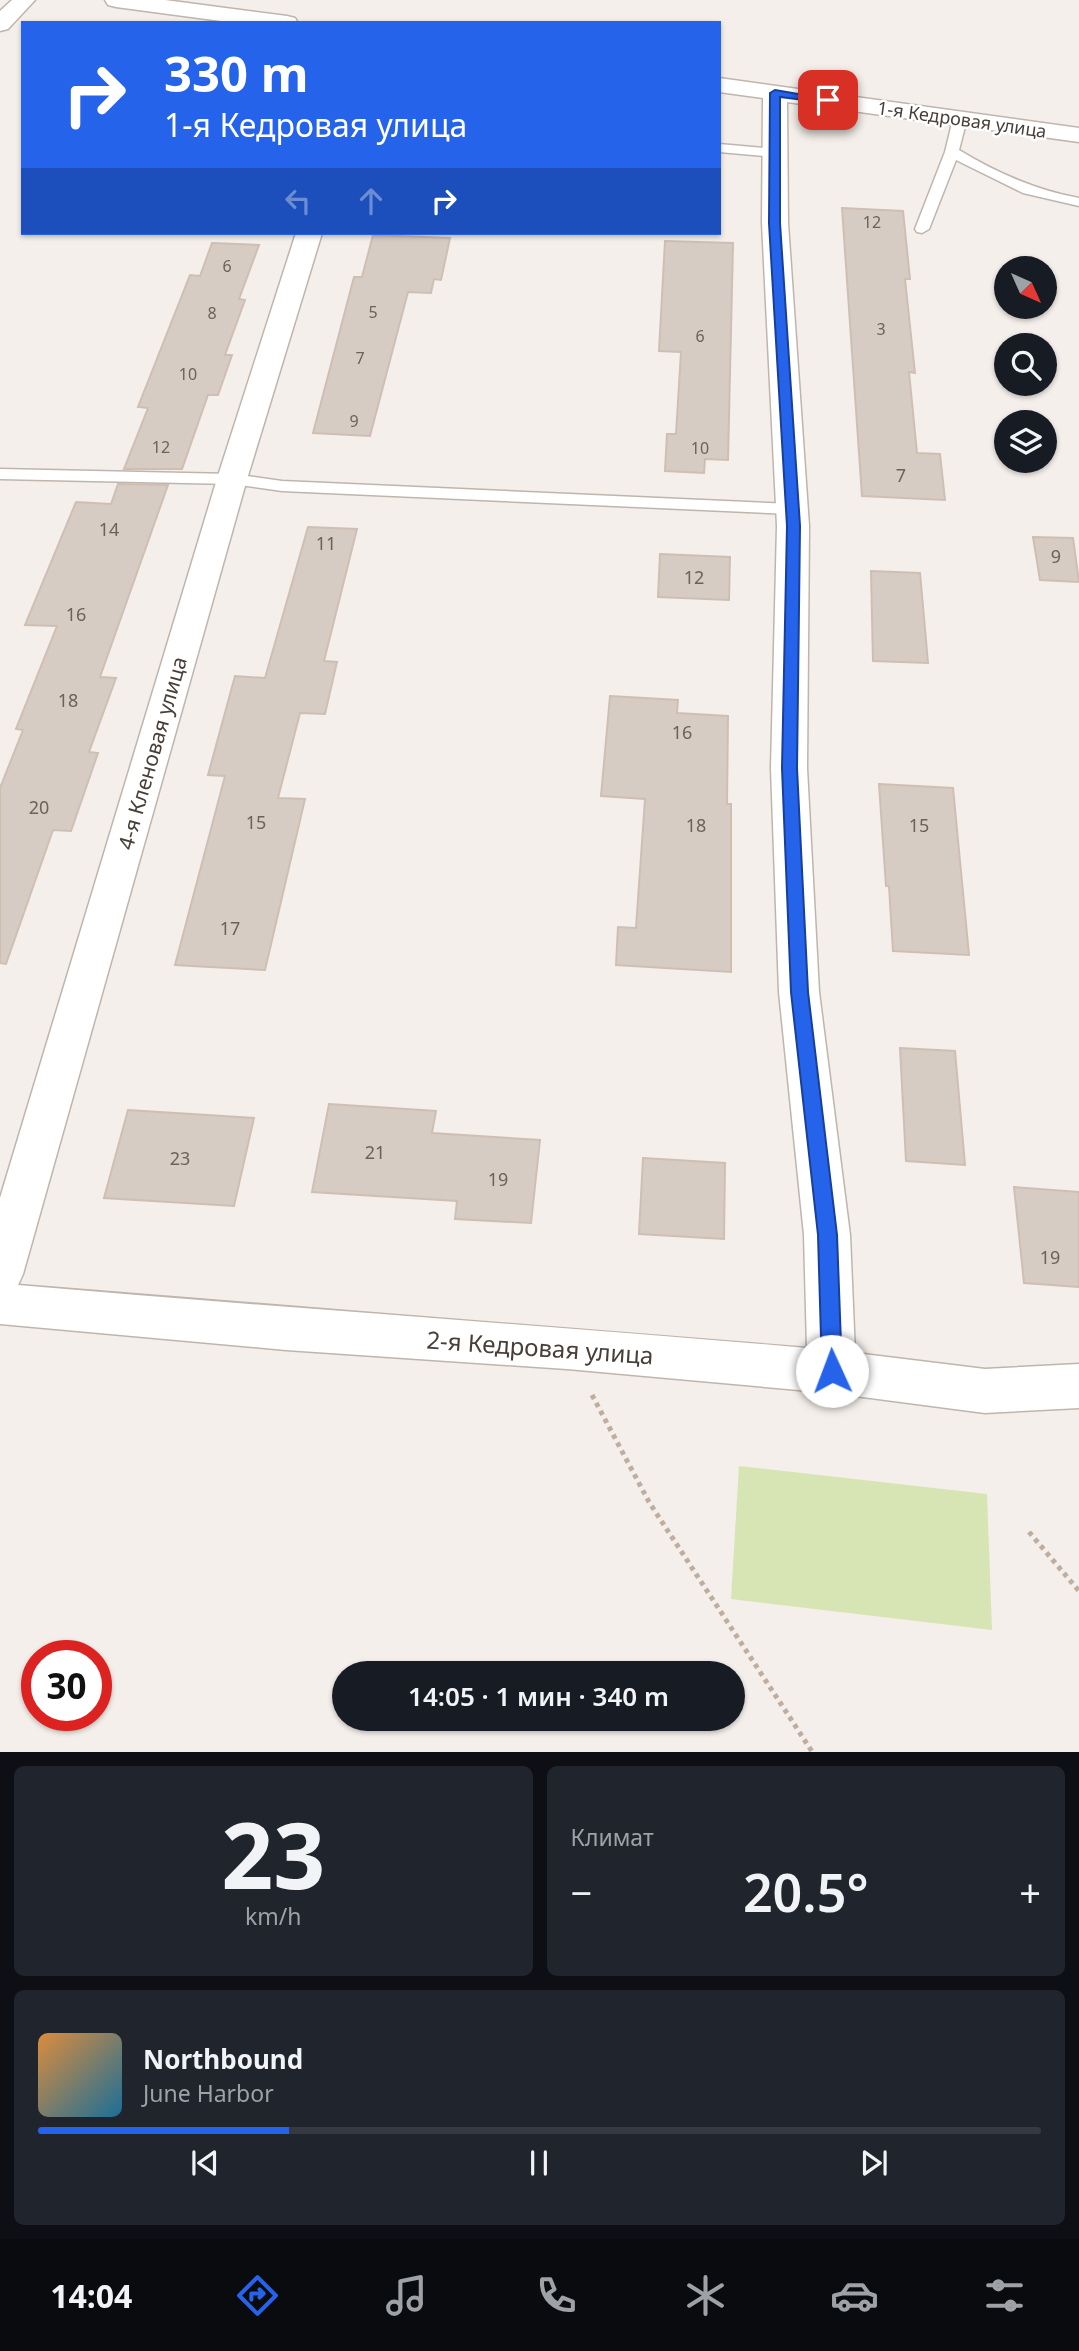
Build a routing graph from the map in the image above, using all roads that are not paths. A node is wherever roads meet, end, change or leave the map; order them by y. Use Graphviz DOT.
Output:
graph roads {
  1 [pos="24,0"];
  2 [pos="116,0"];
  3 [pos="272,21"];
  4 [pos="0,24"];
  5 [pos="721,85"];
  6 [pos="775,93"];
  7 [pos="960,118"];
  8 [pos="1079,135"];
  9 [pos="721,148"];
  10 [pos="951,152"];
  11 [pos="775,153"];
  12 [pos="1079,202"];
  13 [pos="922,229"];
  14 [pos="308,235"];
  15 [pos="0,474"];
  16 [pos="232,479"];
  17 [pos="792,509"];
  18 [pos="0,1274"];
  19 [pos="0,1304"];
  20 [pos="832,1371"];
  21 [pos="1079,1386"];
  1 -- 4 [label="street"];
  2 -- 3 [label="street"];
  5 -- 6 [label="street, 1-я Кедровая улица"];
  6 -- 7 [label="street, 1-я Кедровая улица"];
  6 -- 11 [label="street"];
  7 -- 8 [label="street, 1-я Кедровая улица"];
  7 -- 10 [label="lane"];
  9 -- 11 [label="lane"];
  10 -- 12 [label="lane"];
  10 -- 13 [label="lane"];
  11 -- 17 [label="street"];
  14 -- 16 [label="street, 4-я Кленовая улица"];
  15 -- 16 [label="lane"];
  16 -- 17 [label="lane"];
  16 -- 18 [label="street, 4-я Кленовая улица"];
  17 -- 20 [label="street"];
  19 -- 20 [label="street, 2-я Кедровая улица"];
  20 -- 21 [label="street, 2-я Кедровая улица"];
}
